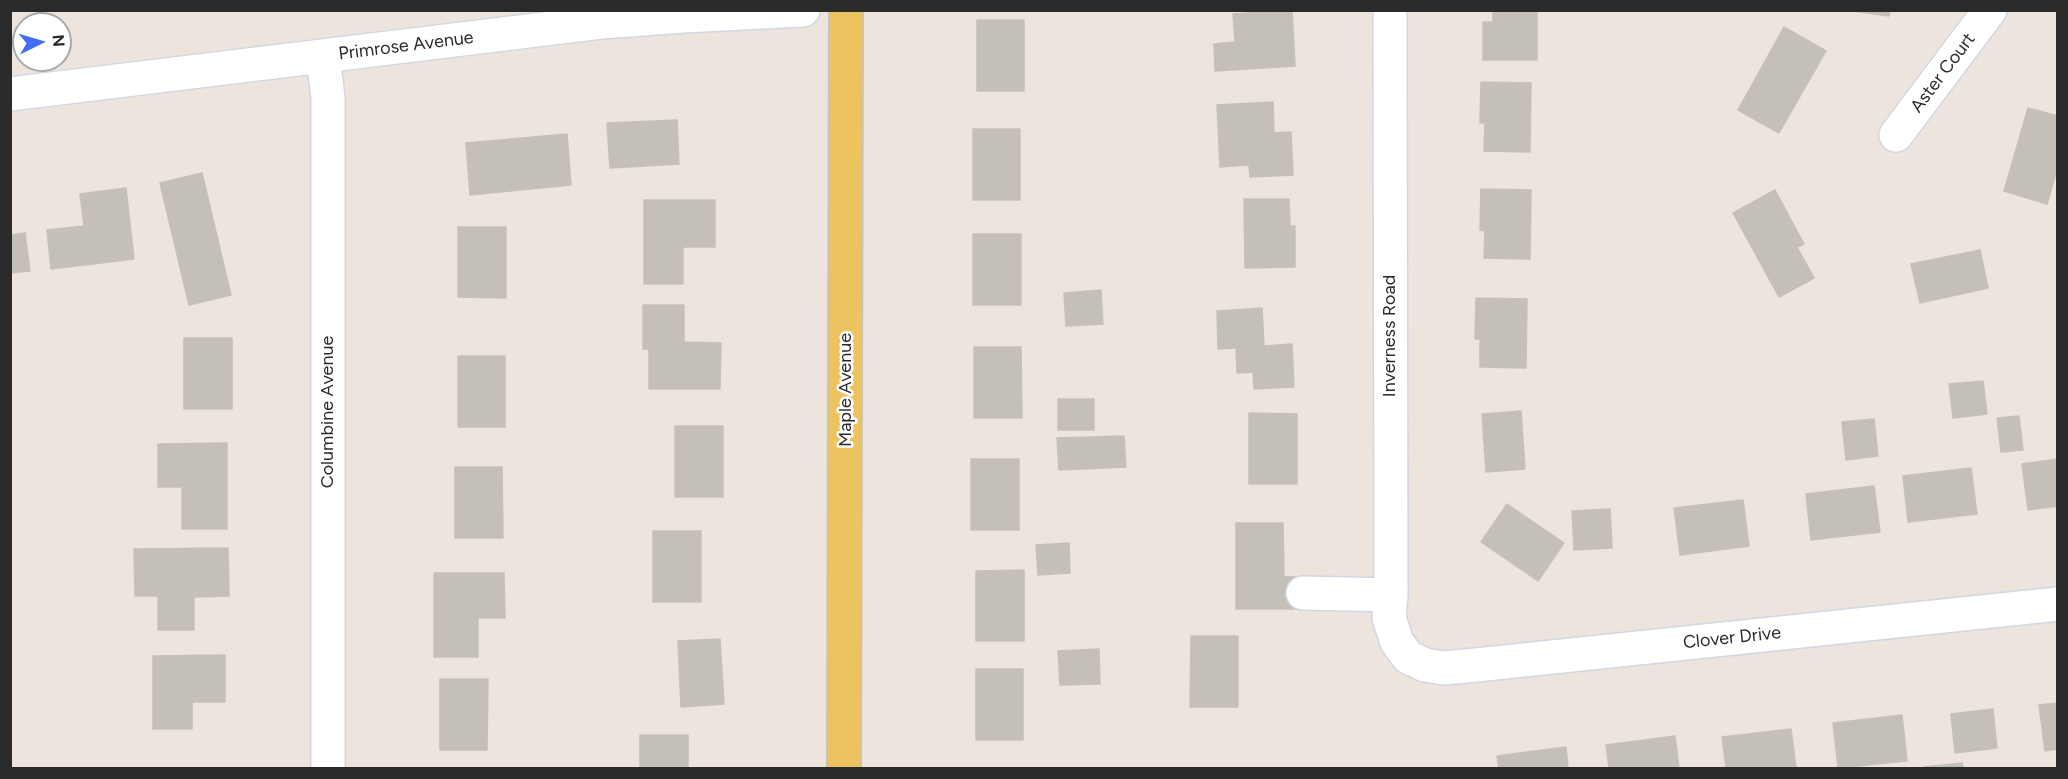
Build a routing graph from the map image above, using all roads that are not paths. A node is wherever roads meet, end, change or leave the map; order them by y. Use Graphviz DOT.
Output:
graph roads {
  1 [pos="803,10"];
  2 [pos="846,10"];
  3 [pos="1390,10"];
  4 [pos="1990,10"];
  5 [pos="323,56"];
  6 [pos="10,94"];
  7 [pos="1896,135"];
  8 [pos="1303,593"];
  9 [pos="1391,595"];
  10 [pos="2058,604"];
  11 [pos="1408,657"];
  12 [pos="328,768"];
  13 [pos="844,768"];
  1 -- 5 [label="street, Primrose Avenue"];
  2 -- 13 [label="main road, Maple Avenue"];
  3 -- 9 [label="street, Inverness Road"];
  4 -- 7 [label="street, Aster Court"];
  5 -- 6 [label="street, Primrose Avenue"];
  5 -- 12 [label="street, Columbine Avenue"];
  8 -- 9 [label="street"];
  9 -- 11 [label="street, Inverness Road"];
  10 -- 11 [label="street, Clover Drive"];
}
